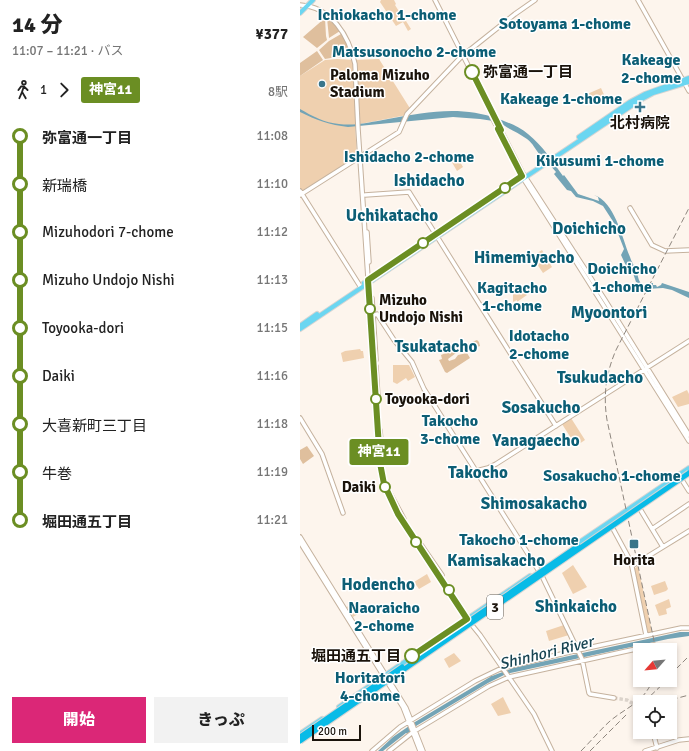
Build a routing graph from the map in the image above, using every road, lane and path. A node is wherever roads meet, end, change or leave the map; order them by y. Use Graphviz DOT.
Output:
graph roads {
  1 [pos="433,0"];
  2 [pos="535,0"];
  3 [pos="638,0"];
  4 [pos="309,3"];
  5 [pos="300,4"];
  6 [pos="300,12"];
  7 [pos="462,56"];
  8 [pos="689,78"];
  9 [pos="685,82"];
  10 [pos="689,91"];
  11 [pos="492,116"];
  12 [pos="361,157"];
  13 [pos="524,176"];
  14 [pos="301,193"];
  15 [pos="365,195"];
  16 [pos="630,208"];
  17 [pos="436,235"];
  18 [pos="689,250"];
  19 [pos="369,281"];
  20 [pos="360,286"];
  21 [pos="371,317"];
  22 [pos="300,326"];
  23 [pos="300,329"];
  24 [pos="689,341"];
  25 [pos="646,369"];
  26 [pos="300,418"];
  27 [pos="556,426"];
  28 [pos="689,435"];
  29 [pos="689,441"];
  30 [pos="476,471"];
  31 [pos="689,472"];
  32 [pos="682,480"];
  33 [pos="689,491"];
  34 [pos="689,504"];
  35 [pos="640,509"];
  36 [pos="343,513"];
  37 [pos="610,522"];
  38 [pos="613,528"];
  39 [pos="652,529"];
  40 [pos="689,531"];
  41 [pos="300,537"];
  42 [pos="300,542"];
  43 [pos="663,547"];
  44 [pos="554,564"];
  45 [pos="632,566"];
  46 [pos="538,570"];
  47 [pos="542,576"];
  48 [pos="495,603"];
  49 [pos="468,618"];
  50 [pos="472,624"];
  51 [pos="689,628"];
  52 [pos="646,635"];
  53 [pos="633,649"];
  54 [pos="578,650"];
  55 [pos="424,654"];
  56 [pos="582,660"];
  57 [pos="503,668"];
  58 [pos="384,676"];
  59 [pos="508,677"];
  60 [pos="388,682"];
  61 [pos="366,695"];
  62 [pos="614,698"];
  63 [pos="411,722"];
  64 [pos="414,730"];
  65 [pos="300,735"];
  66 [pos="655,739"];
  67 [pos="689,740"];
  68 [pos="300,742"];
  69 [pos="657,748"];
  70 [pos="372,751"];
  71 [pos="389,751"];
  72 [pos="420,751"];
  73 [pos="423,751"];
  74 [pos="552,751"];
  75 [pos="645,751"];
  76 [pos="653,751"];
  1 -- 7 [label="street"];
  2 -- 7 [label="street"];
  3 -- 9 [label="street"];
  4 -- 5 [label="street"];
  4 -- 6 [label="main road"];
  4 -- 12 [label="street"];
  7 -- 11 [label="street"];
  7 -- 12 [label="street"];
  8 -- 9 [label="main road"];
  9 -- 10 [label="street"];
  9 -- 13 [label="main road"];
  11 -- 13 [label="street, bridge"];
  11 -- 13 [label="street, bridge"];
  12 -- 14 [label="street"];
  12 -- 15 [label="street"];
  12 -- 19 [label="street"];
  13 -- 17 [label="main road"];
  13 -- 25 [label="street"];
  13 -- 25 [label="street"];
  14 -- 20 [label="street"];
  15 -- 17 [label="street"];
  15 -- 19 [label="street"];
  16 -- 18 [label="street"];
  17 -- 19 [label="main road"];
  17 -- 27 [label="street"];
  19 -- 20 [label="main road"];
  19 -- 21 [label="street"];
  19 -- 23 [label="main road"];
  20 -- 22 [label="main road"];
  21 -- 30 [label="street"];
  21 -- 49 [label="street"];
  24 -- 25 [label="street"];
  25 -- 27 [label="street"];
  25 -- 28 [label="street"];
  25 -- 29 [label="street"];
  26 -- 36 [label="street"];
  27 -- 30 [label="street"];
  30 -- 46 [label="street"];
  31 -- 32 [label="main road"];
  31 -- 37 [label="main road"];
  31 -- 48 [label="highway, 3, bridge"];
  31 -- 68 [label="highway, 3, bridge"];
  32 -- 33 [label="street"];
  32 -- 35 [label="main road"];
  34 -- 39 [label="street"];
  35 -- 38 [label="main road"];
  35 -- 39 [label="street"];
  37 -- 38 [label="street"];
  37 -- 46 [label="main road"];
  38 -- 45 [label="street"];
  38 -- 47 [label="main road"];
  39 -- 43 [label="street"];
  40 -- 43 [label="street"];
  41 -- 58 [label="street"];
  42 -- 58 [label="street"];
  43 -- 45 [label="street"];
  44 -- 48 [label="highway, bridge"];
  45 -- 52 [label="street"];
  46 -- 47 [label="street"];
  46 -- 49 [label="main road"];
  47 -- 50 [label="main road"];
  47 -- 54 [label="street"];
  48 -- 65 [label="highway, 3, bridge"];
  49 -- 50 [label="street"];
  49 -- 58 [label="main road"];
  50 -- 57 [label="street"];
  50 -- 60 [label="main road"];
  51 -- 52 [label="street"];
  52 -- 54 [label="street"];
  53 -- 56 [label="street"];
  54 -- 56 [label="street"];
  54 -- 57 [label="street"];
  55 -- 61 [label="highway, bridge"];
  56 -- 59 [label="street"];
  56 -- 62 [label="street"];
  57 -- 59 [label="street"];
  57 -- 63 [label="street"];
  58 -- 60 [label="street"];
  58 -- 65 [label="main road"];
  59 -- 64 [label="street"];
  59 -- 74 [label="street"];
  60 -- 63 [label="street"];
  60 -- 68 [label="main road"];
  63 -- 64 [label="street"];
  63 -- 70 [label="street"];
  64 -- 71 [label="street"];
  64 -- 72 [label="street"];
  64 -- 73 [label="street"];
  66 -- 69 [label="street"];
  67 -- 69 [label="street"];
  69 -- 75 [label="street"];
  69 -- 76 [label="street"];
}
